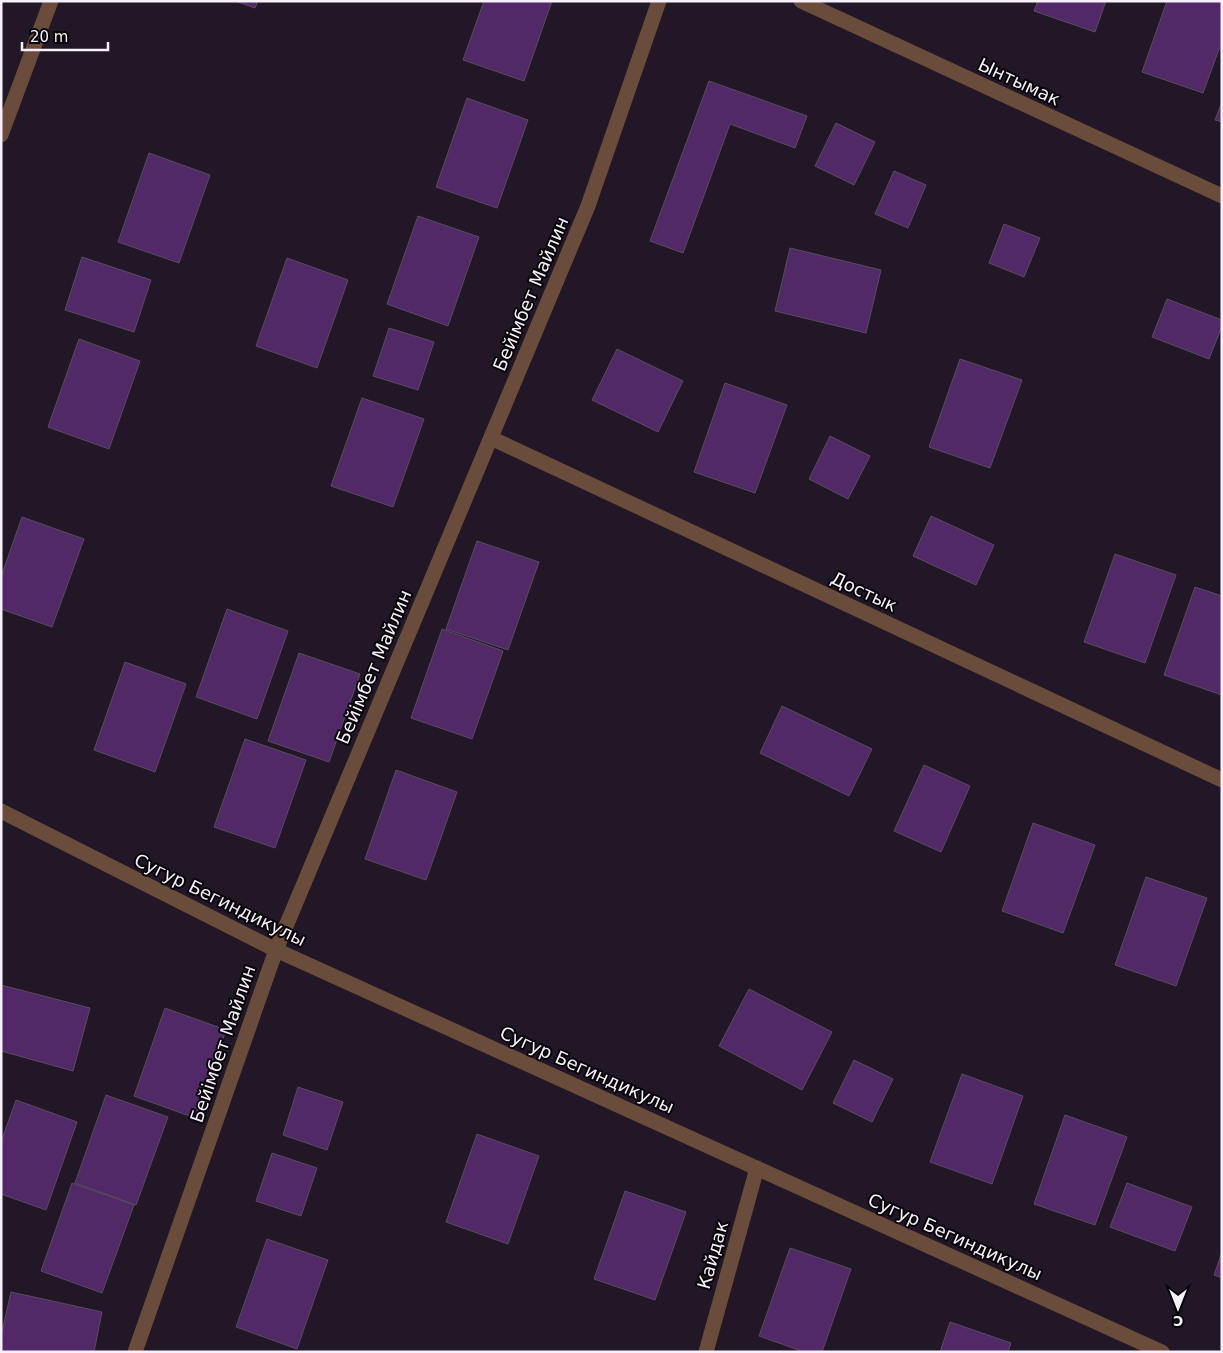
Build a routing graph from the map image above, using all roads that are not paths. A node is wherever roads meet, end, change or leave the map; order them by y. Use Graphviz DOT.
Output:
graph roads {
  1 [pos="51,1"];
  2 [pos="659,1"];
  3 [pos="801,1"];
  4 [pos="1,135"];
  5 [pos="1222,196"];
  6 [pos="491,438"];
  7 [pos="1222,780"];
  8 [pos="1,811"];
  9 [pos="276,950"];
  10 [pos="757,1168"];
  11 [pos="135,1352"];
  12 [pos="706,1352"];
  13 [pos="1162,1352"];
  1 -- 4 [label="street"];
  2 -- 6 [label="street, Бейімбет Майлин"];
  3 -- 5 [label="street, Ынтымак"];
  6 -- 7 [label="street, Достык"];
  6 -- 9 [label="street, Бейімбет Майлин"];
  8 -- 9 [label="street, Сугур Бегиндикулы"];
  9 -- 10 [label="street, Сугур Бегиндикулы"];
  9 -- 11 [label="street, Бейімбет Майлин"];
  10 -- 12 [label="street, Кайдак"];
  10 -- 13 [label="street, Сугур Бегиндикулы"];
}
